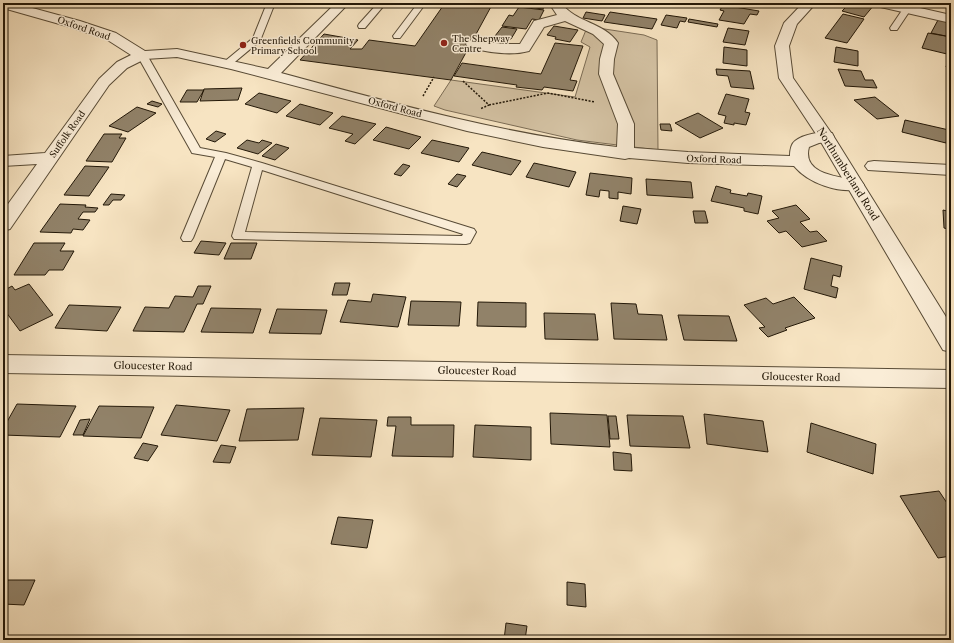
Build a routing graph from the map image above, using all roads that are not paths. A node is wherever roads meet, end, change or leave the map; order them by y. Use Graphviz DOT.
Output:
graph roads {
  1 [pos="271,3"];
  2 [pos="342,3"];
  3 [pos="382,3"];
  4 [pos="422,3"];
  5 [pos="555,3"];
  6 [pos="810,3"];
  7 [pos="881,3"];
  8 [pos="3,4"];
  9 [pos="909,6"];
  10 [pos="566,17"];
  11 [pos="951,19"];
  12 [pos="362,26"];
  13 [pos="894,28"];
  14 [pos="397,36"];
  15 [pos="473,44"];
  16 [pos="142,55"];
  17 [pos="226,64"];
  18 [pos="271,75"];
  19 [pos="826,137"];
  20 [pos="626,154"];
  21 [pos="221,155"];
  22 [pos="51,158"];
  23 [pos="3,160"];
  24 [pos="799,162"];
  25 [pos="258,165"];
  26 [pos="874,166"];
  27 [pos="951,170"];
  28 [pos="855,185"];
  29 [pos="3,225"];
  30 [pos="187,238"];
  31 [pos="951,344"];
  32 [pos="3,364"];
  33 [pos="951,379"];
  1 -- 17 [label="lane"];
  2 -- 18 [label="street"];
  3 -- 12 [label="lane"];
  4 -- 14 [label="lane"];
  5 -- 10 [label="street"];
  6 -- 19 [label="street, Northumberland Road"];
  7 -- 9 [label="street"];
  8 -- 16 [label="street, Oxford Road"];
  9 -- 11 [label="street"];
  9 -- 13 [label="lane"];
  10 -- 15 [label="street"];
  10 -- 20 [label="street"];
  16 -- 17 [label="street, Oxford Road"];
  16 -- 21 [label="lane"];
  16 -- 22 [label="street, Suffolk Road"];
  17 -- 18 [label="street, Oxford Road"];
  18 -- 20 [label="street, Oxford Road"];
  19 -- 24 [label="street"];
  19 -- 28 [label="street, Northumberland Road"];
  20 -- 24 [label="street, Oxford Road"];
  21 -- 25 [label="lane"];
  21 -- 30 [label="lane"];
  22 -- 23 [label="street"];
  22 -- 29 [label="street, Suffolk Road"];
  24 -- 28 [label="street"];
  25 -- 25 [label="lane"];
  26 -- 27 [label="street"];
  28 -- 31 [label="street, Northumberland Road"];
  32 -- 33 [label="street, Gloucester Road"];
}
